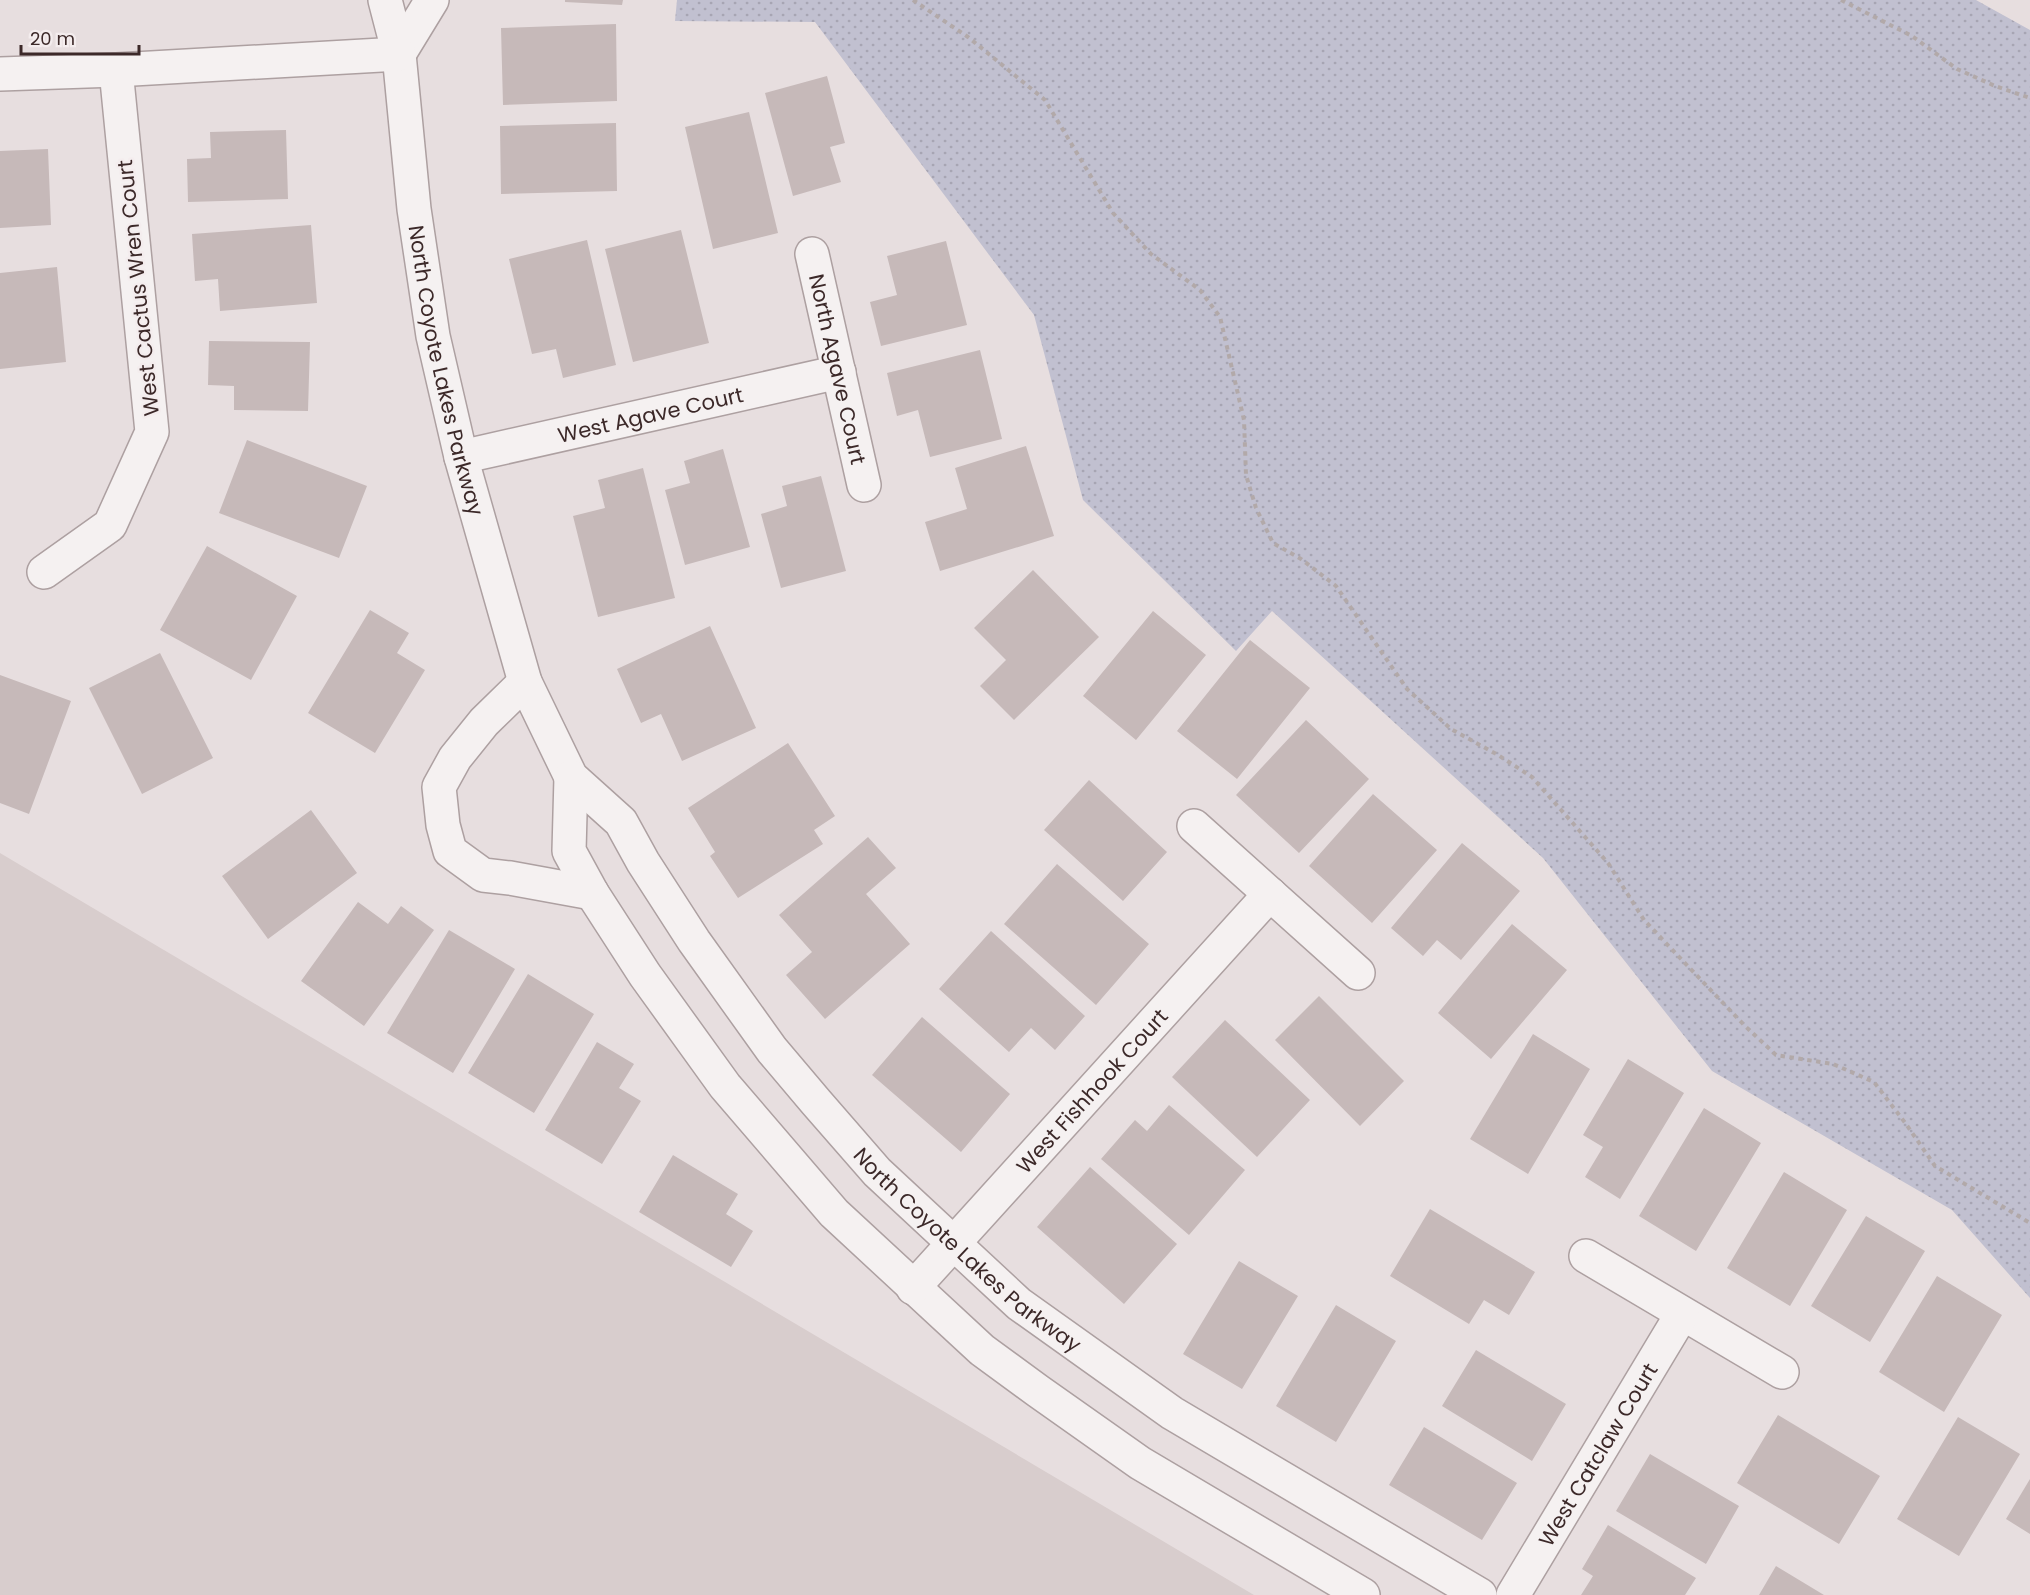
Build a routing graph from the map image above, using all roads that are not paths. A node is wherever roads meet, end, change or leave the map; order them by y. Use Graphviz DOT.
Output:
graph roads {
  1 [pos="385,0"];
  2 [pos="432,0"];
  3 [pos="399,54"];
  4 [pos="116,70"];
  5 [pos="0,74"];
  6 [pos="812,254"];
  7 [pos="839,372"];
  8 [pos="460,457"];
  9 [pos="864,485"];
  10 [pos="44,572"];
  11 [pos="525,681"];
  12 [pos="571,777"];
  13 [pos="1194,826"];
  14 [pos="592,893"];
  15 [pos="1270,894"];
  16 [pos="1358,973"];
  17 [pos="952,1243"];
  18 [pos="1586,1256"];
  19 [pos="913,1288"];
  20 [pos="1682,1314"];
  21 [pos="1782,1372"];
  22 [pos="1363,1595"];
  23 [pos="1480,1595"];
  24 [pos="1513,1595"];
  1 -- 3 [label="street, North Coyote Lakes Parkway"];
  2 -- 3 [label="street"];
  3 -- 4 [label="street"];
  3 -- 8 [label="street, North Coyote Lakes Parkway"];
  4 -- 5 [label="street"];
  4 -- 10 [label="street, West Cactus Wren Court"];
  6 -- 7 [label="street, North Agave Court"];
  7 -- 8 [label="street, West Agave Court"];
  7 -- 9 [label="street, North Agave Court"];
  8 -- 11 [label="street, North Coyote Lakes Parkway"];
  11 -- 12 [label="street, North Coyote Lakes Parkway"];
  11 -- 14 [label="street"];
  12 -- 14 [label="street, North Coyote Lakes Parkway"];
  12 -- 17 [label="street, North Coyote Lakes Parkway"];
  13 -- 15 [label="street"];
  14 -- 19 [label="street, North Coyote Lakes Parkway"];
  15 -- 16 [label="street"];
  15 -- 17 [label="street, West Fishhook Court"];
  17 -- 19 [label="street, West Fishhook Court"];
  17 -- 23 [label="street, North Coyote Lakes Parkway"];
  18 -- 20 [label="street"];
  19 -- 22 [label="street, North Coyote Lakes Parkway"];
  20 -- 21 [label="street"];
  20 -- 24 [label="street, West Catclaw Court"];
}
